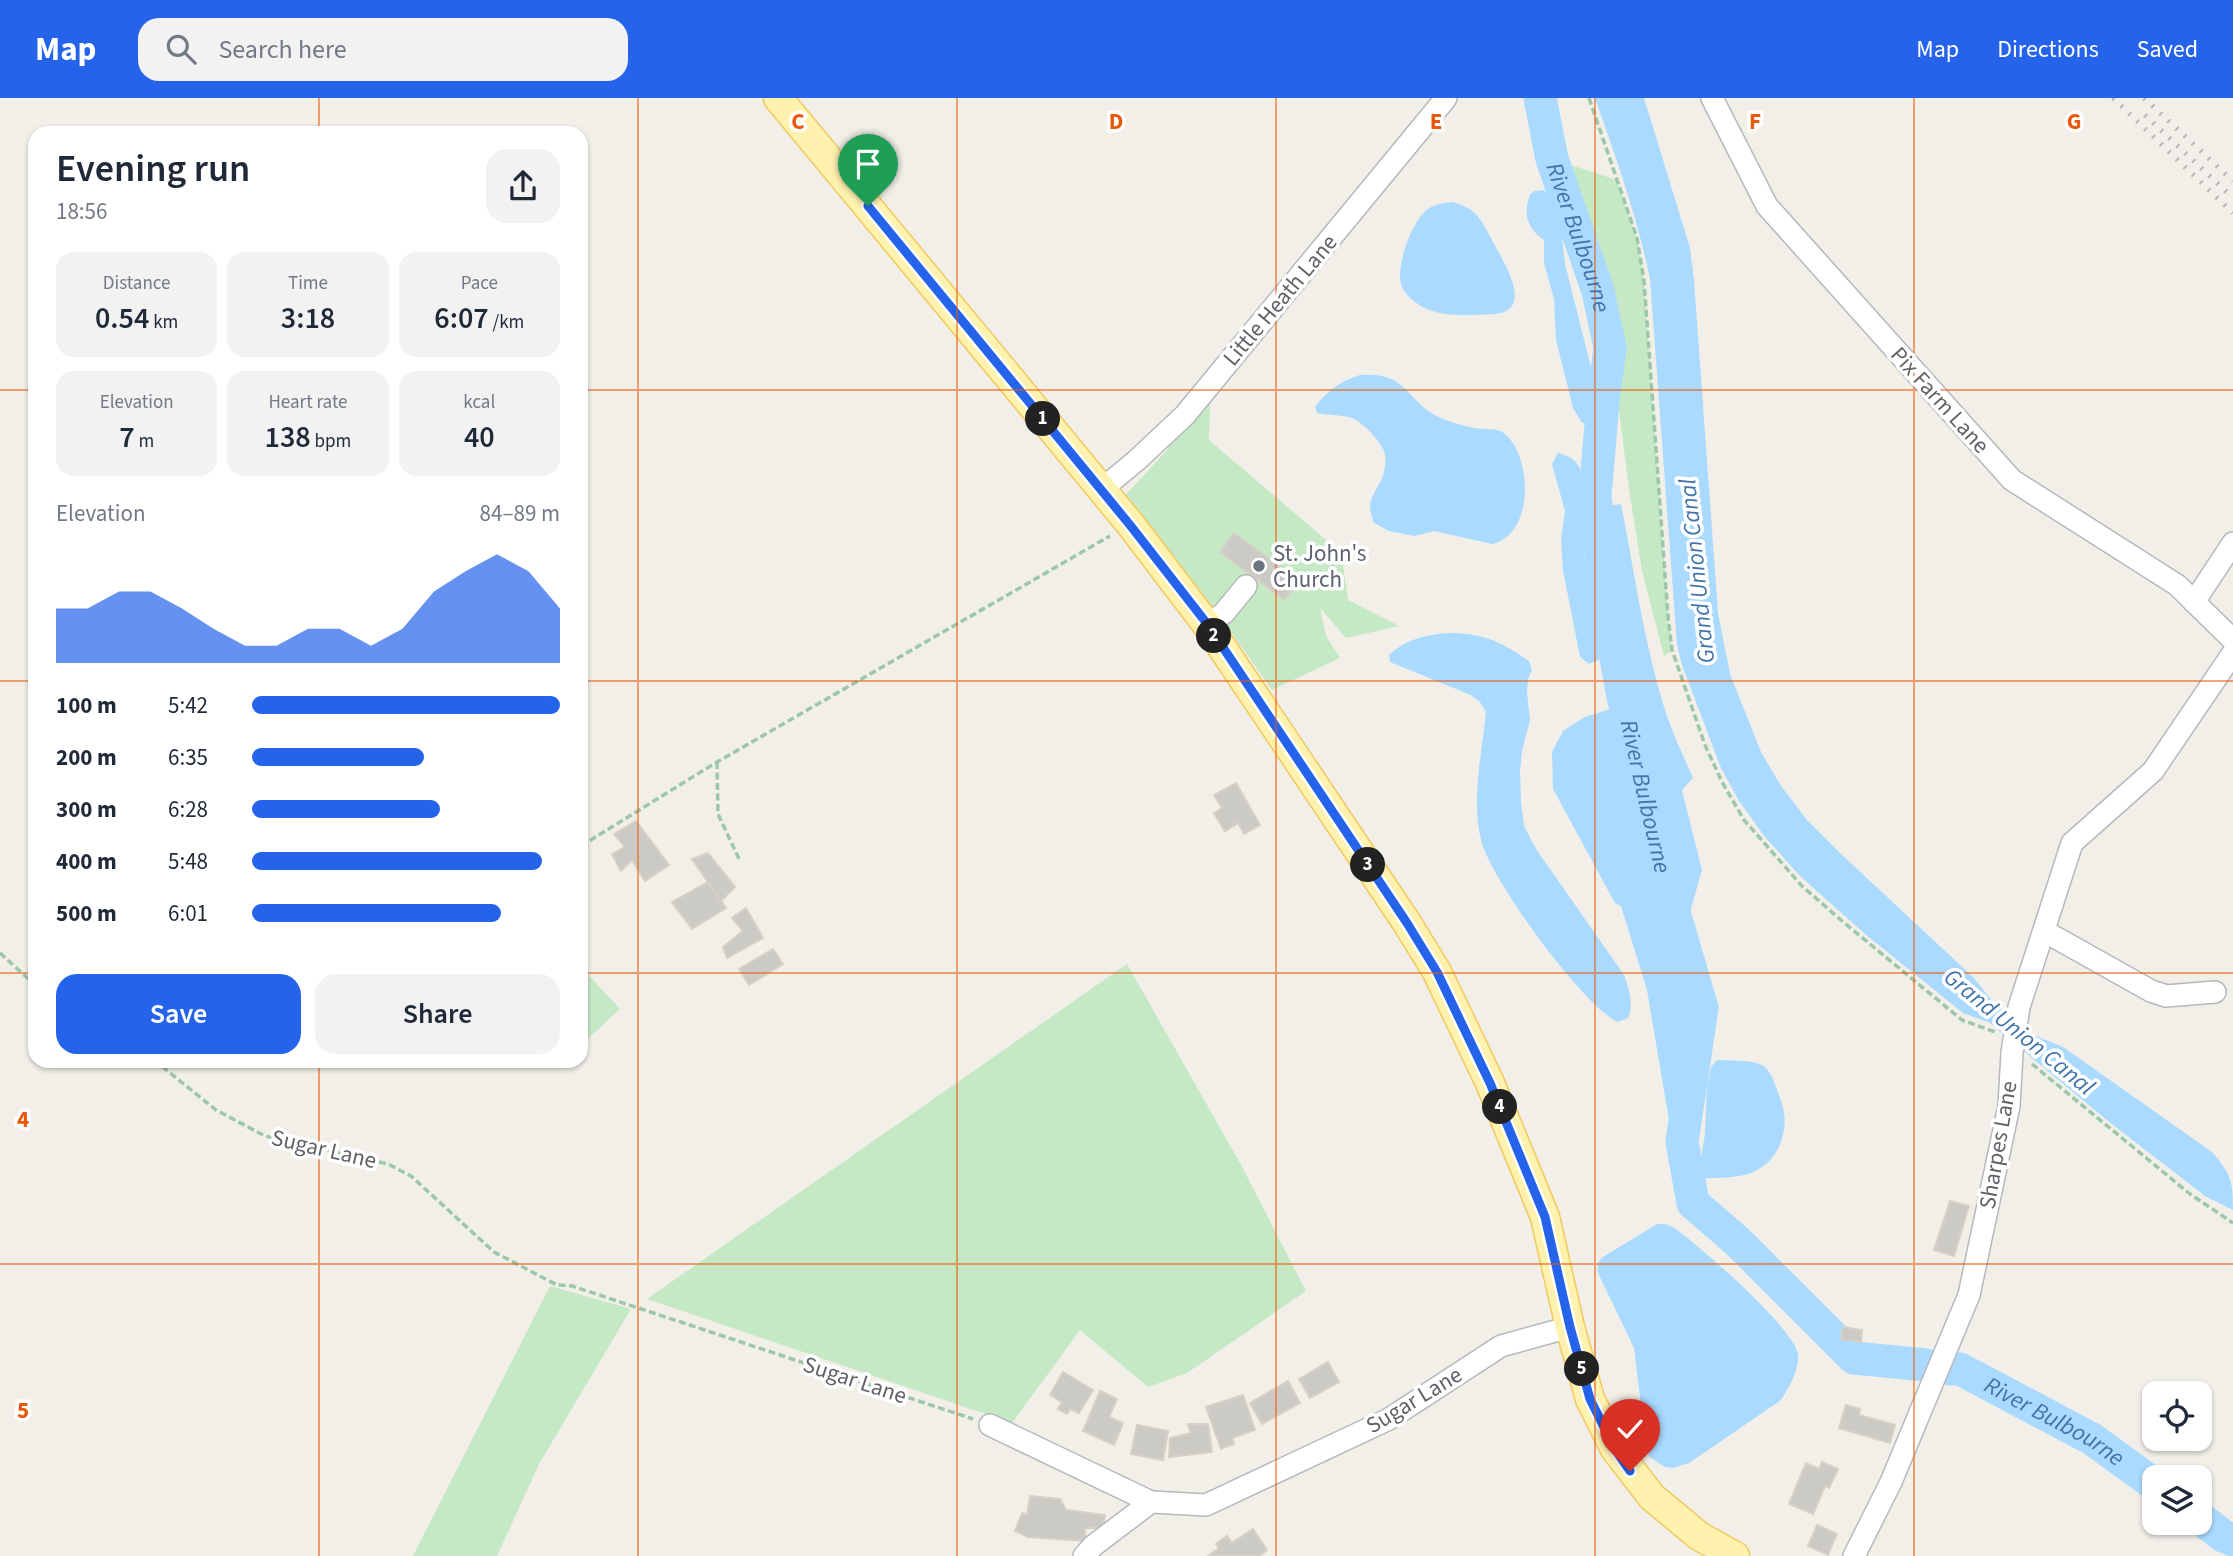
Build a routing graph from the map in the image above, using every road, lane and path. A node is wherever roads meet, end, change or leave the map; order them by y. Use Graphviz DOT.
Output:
graph roads {
  1 [pos="778,98"];
  2 [pos="1446,98"];
  3 [pos="1589,98"];
  4 [pos="1712,98"];
  5 [pos="1101,490"];
  6 [pos="1130,525"];
  7 [pos="2233,542"];
  8 [pos="1246,586"];
  9 [pos="2194,602"];
  10 [pos="1208,625"];
  11 [pos="2233,640"];
  12 [pos="2233,653"];
  13 [pos="717,762"];
  14 [pos="588,842"];
  15 [pos="740,860"];
  16 [pos="2044,931"];
  17 [pos="0,953"];
  18 [pos="28,979"];
  19 [pos="2216,992"];
  20 [pos="2015,1051"];
  21 [pos="164,1068"];
  22 [pos="2233,1223"];
  23 [pos="1570,1327"];
  24 [pos="990,1425"];
  25 [pos="1151,1502"];
  26 [pos="1084,1556"];
  27 [pos="1735,1556"];
  28 [pos="1854,1556"];
  1 -- 5 [label="main road"];
  2 -- 5 [label="street, Little Heath Lane"];
  3 -- 20 [label="path"];
  4 -- 9 [label="street, Pix Farm Lane"];
  5 -- 6 [label="main road"];
  6 -- 10 [label="main road"];
  6 -- 13 [label="path"];
  7 -- 9 [label="street"];
  8 -- 10 [label="street"];
  9 -- 11 [label="street, Pix Farm Lane"];
  10 -- 23 [label="main road"];
  12 -- 16 [label="street, Sharpes Lane"];
  13 -- 14 [label="path"];
  13 -- 15 [label="path"];
  16 -- 19 [label="street"];
  16 -- 20 [label="street, Sharpes Lane, bridge"];
  17 -- 18 [label="path"];
  20 -- 22 [label="path"];
  20 -- 28 [label="street, Sharpes Lane"];
  21 -- 24 [label="path, Sugar Lane"];
  23 -- 25 [label="street, Sugar Lane"];
  23 -- 27 [label="main road"];
  24 -- 25 [label="street, Sugar Lane"];
  25 -- 26 [label="street"];
}
